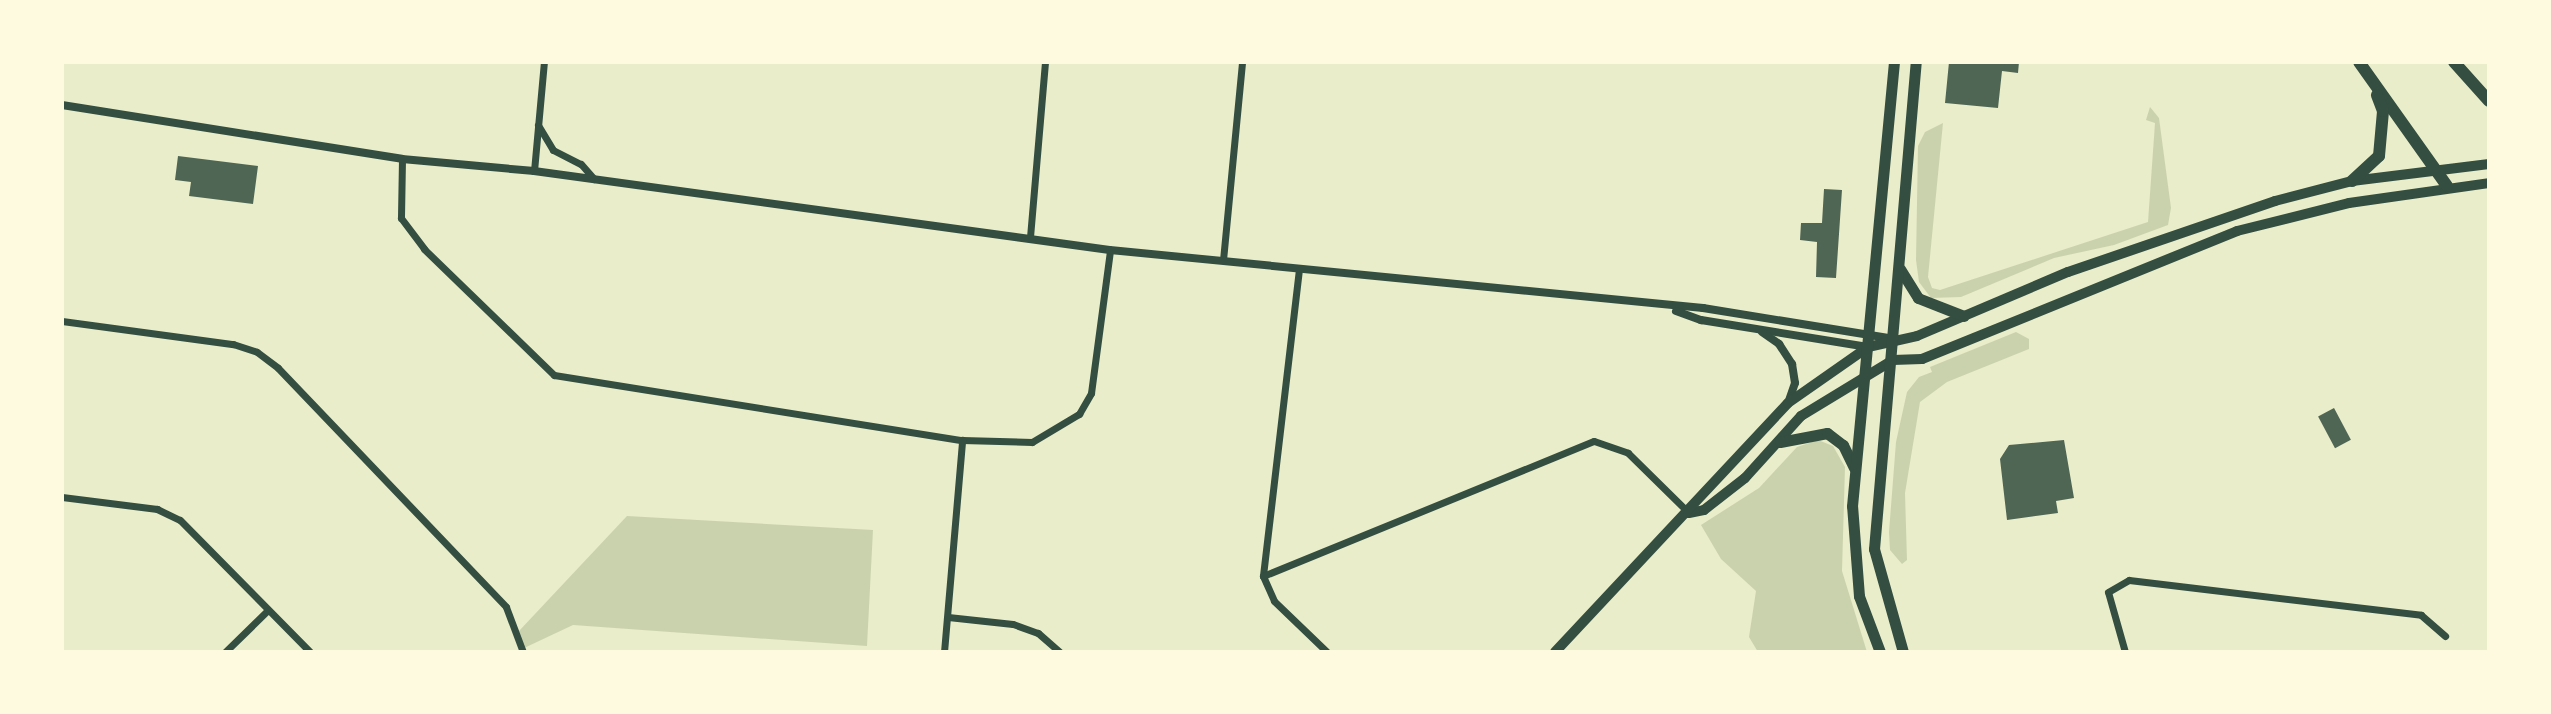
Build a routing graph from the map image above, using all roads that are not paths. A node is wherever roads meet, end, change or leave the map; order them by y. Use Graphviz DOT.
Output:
graph roads {
  1 [pos="544,62"];
  2 [pos="1045,62"];
  3 [pos="1242,62"];
  4 [pos="1894,62"];
  5 [pos="1916,62"];
  6 [pos="2359,62"];
  7 [pos="2454,62"];
  8 [pos="2372,81"];
  9 [pos="2489,101"];
  10 [pos="62,105"];
  11 [pos="538,125"];
  12 [pos="402,159"];
  13 [pos="2489,164"];
  14 [pos="2435,169"];
  15 [pos="534,171"];
  16 [pos="594,179"];
  17 [pos="2352,181"];
  18 [pos="2489,183"];
  19 [pos="2447,186"];
  20 [pos="1030,237"];
  21 [pos="1110,250"];
  22 [pos="1223,260"];
  23 [pos="1299,269"];
  24 [pos="1899,269"];
  25 [pos="1667,308"];
  26 [pos="1964,316"];
  27 [pos="62,321"];
  28 [pos="1758,329"];
  29 [pos="1870,333"];
  30 [pos="1895,339"];
  31 [pos="1868,347"];
  32 [pos="1893,360"];
  33 [pos="1866,373"];
  34 [pos="1788,403"];
  35 [pos="962,440"];
  36 [pos="1780,442"];
  37 [pos="1856,473"];
  38 [pos="62,497"];
  39 [pos="1689,513"];
  40 [pos="1263,576"];
  41 [pos="268,610"];
  42 [pos="948,617"];
  43 [pos="2445,636"];
  44 [pos="225,652"];
  45 [pos="310,652"];
  46 [pos="523,652"];
  47 [pos="944,652"];
  48 [pos="1060,652"];
  49 [pos="1327,652"];
  50 [pos="1555,652"];
  51 [pos="1880,652"];
  52 [pos="1903,652"];
  53 [pos="2125,652"];
  1 -- 11 [label="street"];
  2 -- 20 [label="street"];
  3 -- 22 [label="street"];
  4 -- 29 [label="main road"];
  5 -- 24 [label="main road"];
  6 -- 8 [label="highway"];
  7 -- 9 [label="highway"];
  8 -- 14 [label="highway"];
  8 -- 17 [label="highway"];
  10 -- 12 [label="street"];
  11 -- 15 [label="street"];
  11 -- 16 [label="street"];
  12 -- 15 [label="street"];
  12 -- 35 [label="street"];
  13 -- 14 [label="main road"];
  14 -- 17 [label="main road"];
  14 -- 19 [label="highway"];
  15 -- 16 [label="street"];
  16 -- 20 [label="street"];
  17 -- 26 [label="main road"];
  18 -- 19 [label="main road"];
  19 -- 32 [label="main road"];
  20 -- 21 [label="street"];
  21 -- 22 [label="street"];
  21 -- 35 [label="street"];
  22 -- 23 [label="street"];
  23 -- 25 [label="street"];
  23 -- 40 [label="street"];
  24 -- 26 [label="main road"];
  24 -- 30 [label="main road"];
  25 -- 28 [label="street"];
  25 -- 29 [label="street"];
  26 -- 30 [label="main road"];
  27 -- 46 [label="street"];
  28 -- 31 [label="street"];
  28 -- 34 [label="street"];
  29 -- 30 [label="street"];
  29 -- 31 [label="main road"];
  30 -- 31 [label="main road"];
  30 -- 32 [label="main road"];
  31 -- 32 [label="main road"];
  31 -- 33 [label="main road"];
  31 -- 34 [label="main road"];
  32 -- 33 [label="main road"];
  32 -- 52 [label="main road"];
  33 -- 36 [label="main road"];
  33 -- 37 [label="main road"];
  34 -- 39 [label="main road"];
  35 -- 42 [label="street"];
  36 -- 37 [label="main road"];
  36 -- 39 [label="main road"];
  37 -- 51 [label="main road"];
  38 -- 41 [label="street"];
  39 -- 40 [label="street"];
  39 -- 50 [label="main road"];
  40 -- 49 [label="street"];
  41 -- 44 [label="street"];
  41 -- 45 [label="street"];
  42 -- 47 [label="street"];
  42 -- 48 [label="street"];
  43 -- 53 [label="street"];
}
